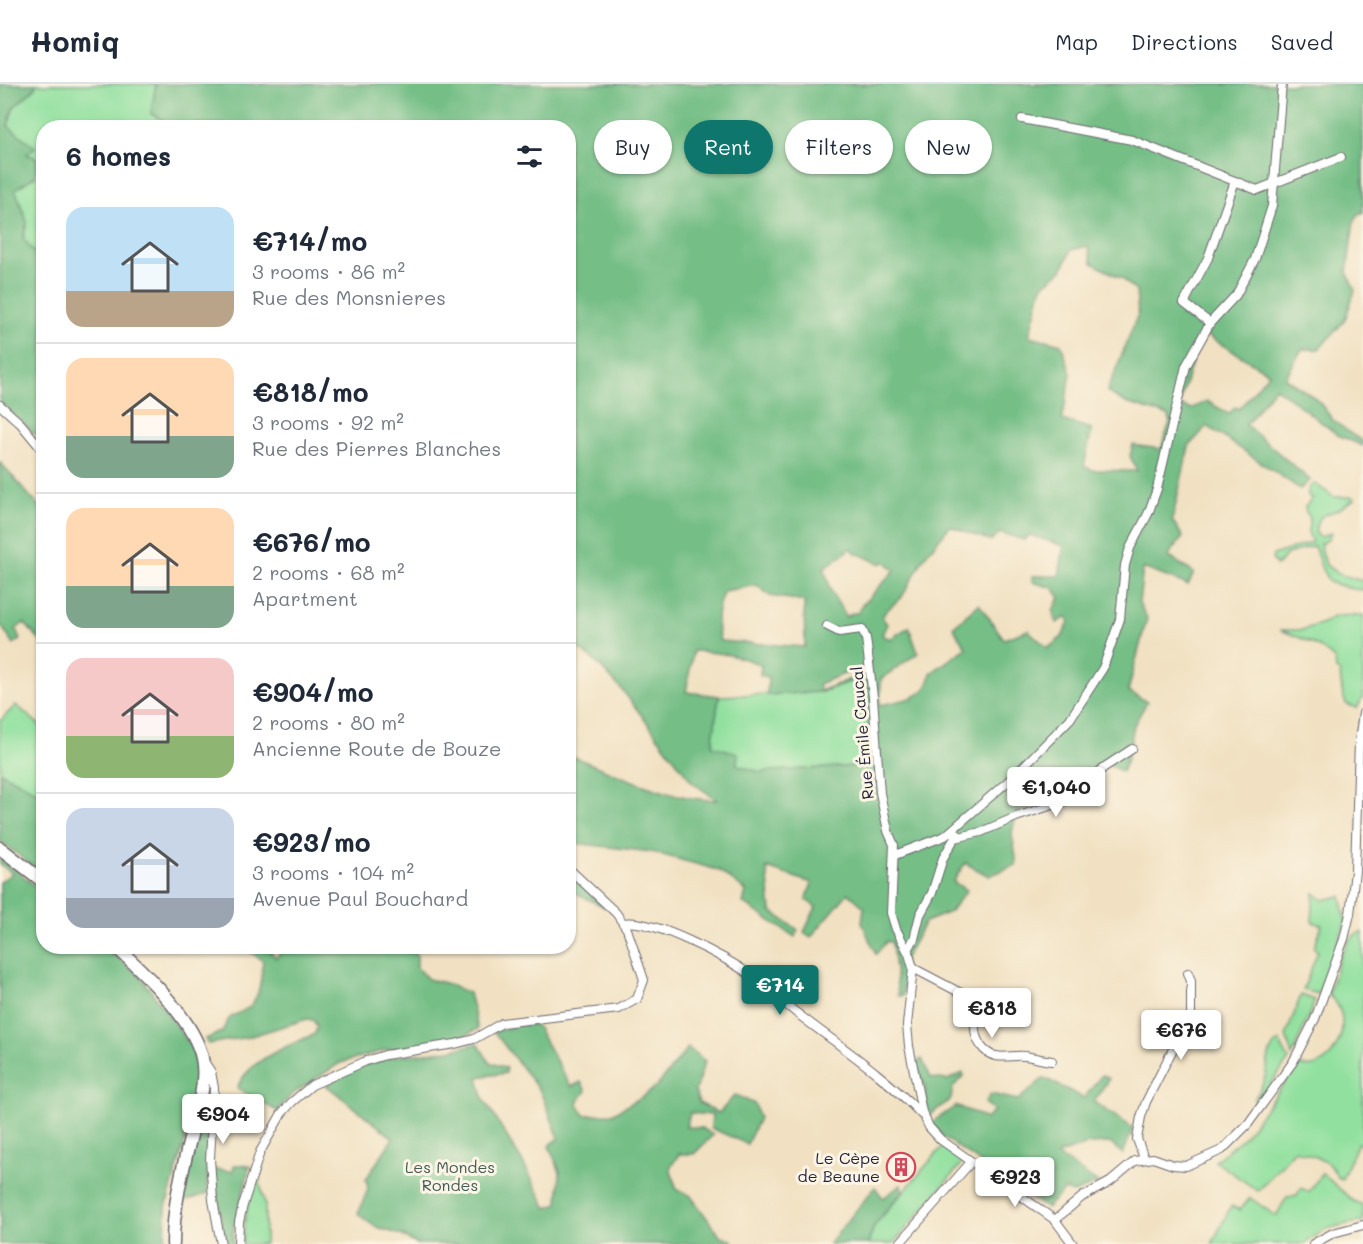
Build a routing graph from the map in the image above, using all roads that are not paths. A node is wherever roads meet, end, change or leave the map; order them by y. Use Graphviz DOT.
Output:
graph roads {
  1 [pos="1282,84"];
  2 [pos="1022,119"];
  3 [pos="1341,157"];
  4 [pos="1236,181"];
  5 [pos="1274,184"];
  6 [pos="1210,323"];
  7 [pos="0,405"];
  8 [pos="36,442"];
  9 [pos="827,626"];
  10 [pos="1362,719"];
  11 [pos="1132,749"];
  12 [pos="964,819"];
  13 [pos="956,838"];
  14 [pos="0,848"];
  15 [pos="895,855"];
  16 [pos="576,875"];
  17 [pos="36,876"];
  18 [pos="623,923"];
  19 [pos="908,950"];
  20 [pos="124,954"];
  21 [pos="913,968"];
  22 [pos="1188,973"];
  23 [pos="202,1059"];
  24 [pos="1052,1061"];
  25 [pos="925,1119"];
  26 [pos="1144,1158"];
  27 [pos="970,1162"];
  28 [pos="1055,1220"];
  29 [pos="1363,1226"];
  30 [pos="173,1244"];
  31 [pos="221,1244"];
  32 [pos="238,1244"];
  33 [pos="899,1244"];
  34 [pos="1074,1244"];
  35 [pos="1314,1244"];
  1 -- 5 [label="street"];
  2 -- 4 [label="street"];
  3 -- 5 [label="street"];
  4 -- 5 [label="street"];
  4 -- 6 [label="street"];
  5 -- 6 [label="street"];
  6 -- 12 [label="street"];
  7 -- 8 [label="street"];
  9 -- 15 [label="street, Rue Émile Caucal"];
  10 -- 26 [label="street"];
  11 -- 13 [label="street"];
  12 -- 13 [label="street"];
  12 -- 15 [label="street"];
  13 -- 19 [label="street"];
  14 -- 17 [label="main road"];
  15 -- 19 [label="street, Rue Émile Caucal"];
  16 -- 18 [label="street"];
  18 -- 25 [label="street"];
  18 -- 32 [label="street"];
  19 -- 21 [label="street"];
  20 -- 23 [label="main road"];
  21 -- 24 [label="street"];
  21 -- 25 [label="street"];
  22 -- 26 [label="street"];
  23 -- 30 [label="main road"];
  23 -- 31 [label="street"];
  25 -- 27 [label="street"];
  26 -- 28 [label="street"];
  27 -- 28 [label="street"];
  27 -- 33 [label="street"];
  28 -- 34 [label="street"];
  29 -- 35 [label="street"];
}
